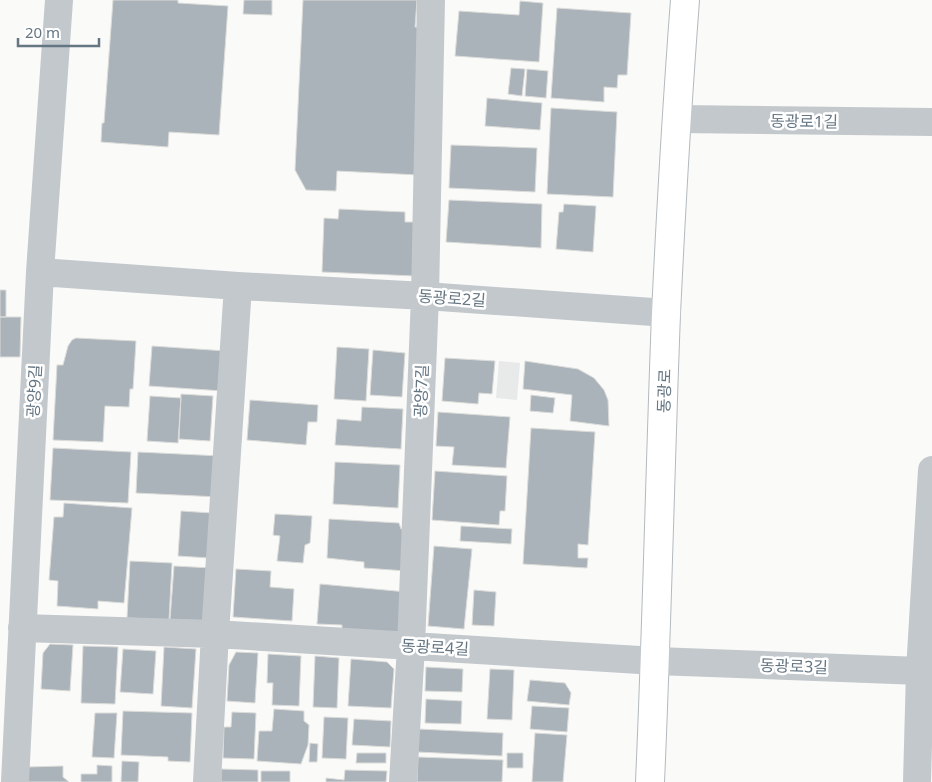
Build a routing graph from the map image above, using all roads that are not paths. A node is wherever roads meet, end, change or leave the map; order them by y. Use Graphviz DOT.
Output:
graph roads {
  1 [pos="59,0"];
  2 [pos="431,0"];
  3 [pos="669,0"];
  4 [pos="685,0"];
  5 [pos="698,0"];
  6 [pos="681,47"];
  7 [pos="677,119"];
  8 [pos="932,122"];
  9 [pos="40,272"];
  10 [pos="238,286"];
  11 [pos="425,296"];
  12 [pos="666,313"];
  13 [pos="932,470"];
  14 [pos="22,628"];
  15 [pos="215,634"];
  16 [pos="411,646"];
  17 [pos="656,661"];
  18 [pos="926,672"];
  19 [pos="15,782"];
  20 [pos="206,782"];
  21 [pos="403,782"];
  22 [pos="650,782"];
  23 [pos="917,782"];
  1 -- 9 [label="street, 광양9길"];
  2 -- 11 [label="street, 광양7길"];
  3 -- 6 [label="main road"];
  4 -- 6 [label="main road, 동광로"];
  5 -- 6 [label="main road"];
  6 -- 7 [label="main road, 동광로"];
  7 -- 8 [label="street, 동광로1길"];
  7 -- 12 [label="main road, 동광로"];
  9 -- 10 [label="street, 동광로2길"];
  9 -- 14 [label="street, 광양9길"];
  10 -- 11 [label="street, 동광로2길"];
  10 -- 15 [label="street"];
  11 -- 12 [label="street, 동광로2길"];
  11 -- 16 [label="street, 광양7길"];
  12 -- 17 [label="main road, 동광로"];
  13 -- 18 [label="street"];
  14 -- 15 [label="street, 동광로4길"];
  14 -- 19 [label="street, 광양9길"];
  15 -- 16 [label="street, 동광로4길"];
  15 -- 20 [label="street"];
  16 -- 17 [label="street, 동광로4길"];
  16 -- 21 [label="street, 광양7길"];
  17 -- 18 [label="street, 동광로3길"];
  17 -- 22 [label="main road, 동광로"];
  18 -- 23 [label="street"];
}
